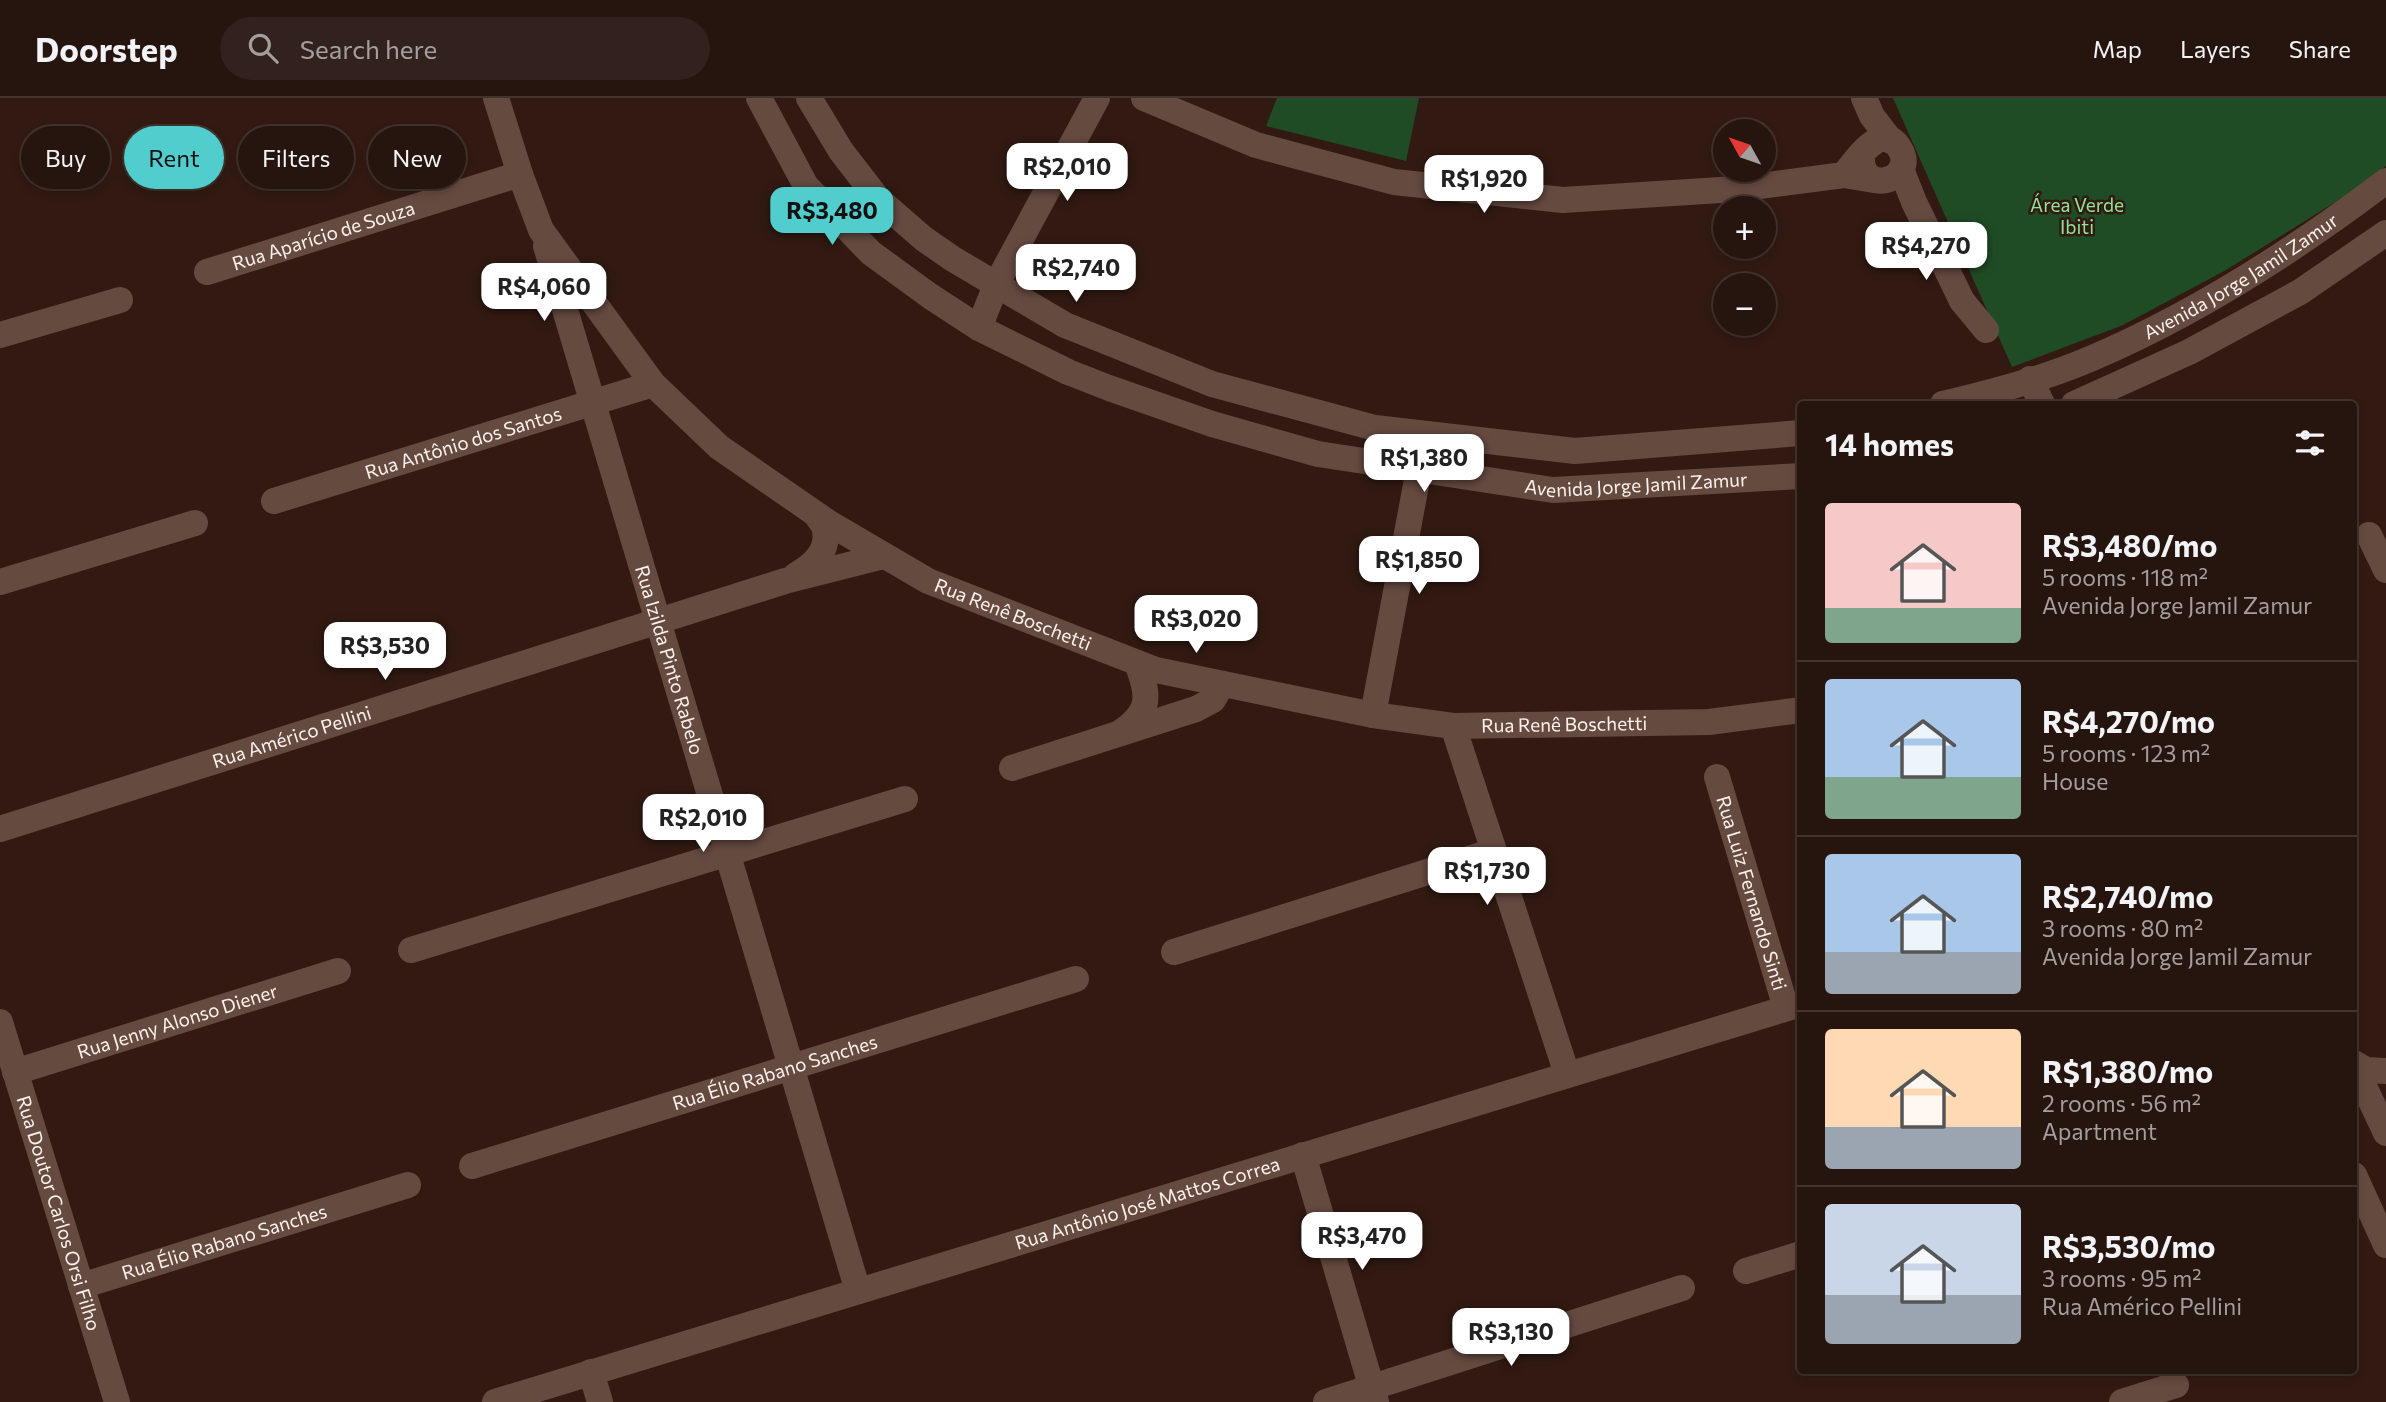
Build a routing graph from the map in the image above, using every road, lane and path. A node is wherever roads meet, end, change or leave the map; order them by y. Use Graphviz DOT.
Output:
graph roads {
  1 [pos="496,98"];
  2 [pos="759,98"];
  3 [pos="809,98"];
  4 [pos="1097,98"];
  5 [pos="1144,98"];
  6 [pos="1868,107"];
  7 [pos="1874,146"];
  8 [pos="520,174"];
  9 [pos="1844,175"];
  10 [pos="1887,177"];
  11 [pos="2386,181"];
  12 [pos="541,230"];
  13 [pos="2386,233"];
  14 [pos="206,272"];
  15 [pos="996,285"];
  16 [pos="120,300"];
  17 [pos="1046,314"];
  18 [pos="979,328"];
  19 [pos="1986,330"];
  20 [pos="1086,333"];
  21 [pos="0,335"];
  22 [pos="1028,352"];
  23 [pos="2087,360"];
  24 [pos="1068,372"];
  25 [pos="2030,379"];
  26 [pos="653,384"];
  27 [pos="2102,392"];
  28 [pos="1996,398"];
  29 [pos="1970,401"];
  30 [pos="2041,401"];
  31 [pos="2081,401"];
  32 [pos="592,403"];
  33 [pos="1797,433"];
  34 [pos="1419,469"];
  35 [pos="1797,476"];
  36 [pos="274,501"];
  37 [pos="817,516"];
  38 [pos="195,523"];
  39 [pos="2370,534"];
  40 [pos="884,556"];
  41 [pos="2386,570"];
  42 [pos="785,581"];
  43 [pos="0,582"];
  44 [pos="658,621"];
  45 [pos="1137,663"];
  46 [pos="1222,684"];
  47 [pos="1797,711"];
  48 [pos="1373,715"];
  49 [pos="1452,726"];
  50 [pos="1117,734"];
  51 [pos="1012,768"];
  52 [pos="1717,777"];
  53 [pos="905,799"];
  54 [pos="0,829"];
  55 [pos="1494,851"];
  56 [pos="727,853"];
  57 [pos="411,950"];
  58 [pos="1174,952"];
  59 [pos="338,971"];
  60 [pos="1076,979"];
  61 [pos="1793,1006"];
  62 [pos="0,1022"];
  63 [pos="2357,1066"];
  64 [pos="792,1068"];
  65 [pos="2357,1070"];
  66 [pos="2386,1071"];
  67 [pos="15,1072"];
  68 [pos="1567,1074"];
  69 [pos="2386,1133"];
  70 [pos="1303,1155"];
  71 [pos="472,1166"];
  72 [pos="2357,1181"];
  73 [pos="408,1185"];
  74 [pos="2384,1238"];
  75 [pos="1797,1255"];
  76 [pos="1746,1271"];
  77 [pos="81,1286"];
  78 [pos="1682,1288"];
  79 [pos="858,1291"];
  80 [pos="591,1372"];
  81 [pos="2176,1386"];
  82 [pos="1374,1395"];
  83 [pos="117,1402"];
  84 [pos="495,1402"];
  85 [pos="600,1402"];
  86 [pos="1325,1402"];
  87 [pos="2122,1402"];
  1 -- 8 [label="street, Rua Renê Boschetti"];
  2 -- 18 [label="street, Avenida Jorge Jamil Zamur"];
  3 -- 15 [label="street, Avenida Jorge Jamil Zamur"];
  4 -- 15 [label="street"];
  5 -- 9 [label="street"];
  6 -- 7 [label="street"];
  7 -- 9 [label="street"];
  7 -- 10 [label="street"];
  7 -- 10 [label="street"];
  8 -- 12 [label="street, Rua Renê Boschetti"];
  8 -- 14 [label="street, Rua Aparício de Souza"];
  9 -- 10 [label="street"];
  10 -- 19 [label="street"];
  11 -- 23 [label="street, Avenida Jorge Jamil Zamur"];
  12 -- 26 [label="street, Rua Renê Boschetti"];
  12 -- 32 [label="street, Rua Izilda Pinto Rabelo"];
  13 -- 27 [label="street, Avenida Jorge Jamil Zamur"];
  15 -- 17 [label="street, Avenida Jorge Jamil Zamur"];
  15 -- 18 [label="street"];
  16 -- 21 [label="street"];
  17 -- 20 [label="street, Avenida Jorge Jamil Zamur"];
  17 -- 22 [label="street"];
  18 -- 22 [label="street, Avenida Jorge Jamil Zamur"];
  20 -- 24 [label="street"];
  20 -- 33 [label="street, Avenida Jorge Jamil Zamur"];
  22 -- 24 [label="street, Avenida Jorge Jamil Zamur"];
  23 -- 25 [label="street, Avenida Jorge Jamil Zamur"];
  23 -- 27 [label="street"];
  24 -- 34 [label="street, Avenida Jorge Jamil Zamur"];
  25 -- 28 [label="street, Avenida Jorge Jamil Zamur"];
  25 -- 30 [label="street"];
  26 -- 32 [label="street, Rua Antônio dos Santos"];
  26 -- 37 [label="street, Rua Renê Boschetti"];
  27 -- 31 [label="street, Avenida Jorge Jamil Zamur"];
  28 -- 29 [label="street, Avenida Jorge Jamil Zamur"];
  32 -- 36 [label="street, Rua Antônio dos Santos"];
  32 -- 44 [label="street, Rua Izilda Pinto Rabelo"];
  34 -- 35 [label="street, Avenida Jorge Jamil Zamur"];
  34 -- 48 [label="street"];
  37 -- 40 [label="street, Rua Renê Boschetti"];
  37 -- 42 [label="street, Rua Américo Pellini"];
  38 -- 43 [label="street"];
  39 -- 41 [label="street"];
  40 -- 42 [label="street, Rua Américo Pellini"];
  40 -- 45 [label="street, Rua Renê Boschetti"];
  42 -- 44 [label="street, Rua Américo Pellini"];
  44 -- 54 [label="street, Rua Américo Pellini"];
  44 -- 56 [label="street, Rua Izilda Pinto Rabelo"];
  45 -- 46 [label="street, Rua Renê Boschetti"];
  45 -- 50 [label="street"];
  46 -- 48 [label="street, Rua Renê Boschetti"];
  46 -- 50 [label="street"];
  47 -- 49 [label="street, Rua Renê Boschetti"];
  48 -- 49 [label="street, Rua Renê Boschetti"];
  49 -- 55 [label="street"];
  50 -- 51 [label="street"];
  52 -- 61 [label="street, Rua Luiz Fernando Sinti"];
  53 -- 56 [label="street"];
  55 -- 58 [label="street"];
  55 -- 68 [label="street"];
  56 -- 57 [label="street"];
  56 -- 64 [label="street, Rua Izilda Pinto Rabelo"];
  59 -- 67 [label="street, Rua Jenny Alonso Diener"];
  60 -- 64 [label="street, Rua Élio Rabano Sanches"];
  61 -- 68 [label="street, Rua Antônio José Mattos Correa"];
  62 -- 67 [label="street, Rua Doutor Carlos Orsi Filho"];
  63 -- 66 [label="street"];
  64 -- 71 [label="street, Rua Élio Rabano Sanches"];
  64 -- 79 [label="street, Rua Izilda Pinto Rabelo"];
  65 -- 69 [label="street"];
  67 -- 77 [label="street, Rua Doutor Carlos Orsi Filho"];
  68 -- 70 [label="street, Rua Antônio José Mattos Correa"];
  70 -- 79 [label="street, Rua Antônio José Mattos Correa"];
  70 -- 82 [label="street"];
  72 -- 74 [label="street"];
  73 -- 77 [label="street, Rua Élio Rabano Sanches"];
  75 -- 76 [label="street"];
  77 -- 83 [label="street, Rua Doutor Carlos Orsi Filho"];
  78 -- 82 [label="street"];
  79 -- 80 [label="street, Rua Antônio José Mattos Correa"];
  80 -- 84 [label="street, Rua Antônio José Mattos Correa"];
  80 -- 85 [label="street"];
  81 -- 87 [label="street"];
  82 -- 86 [label="street"];
}
